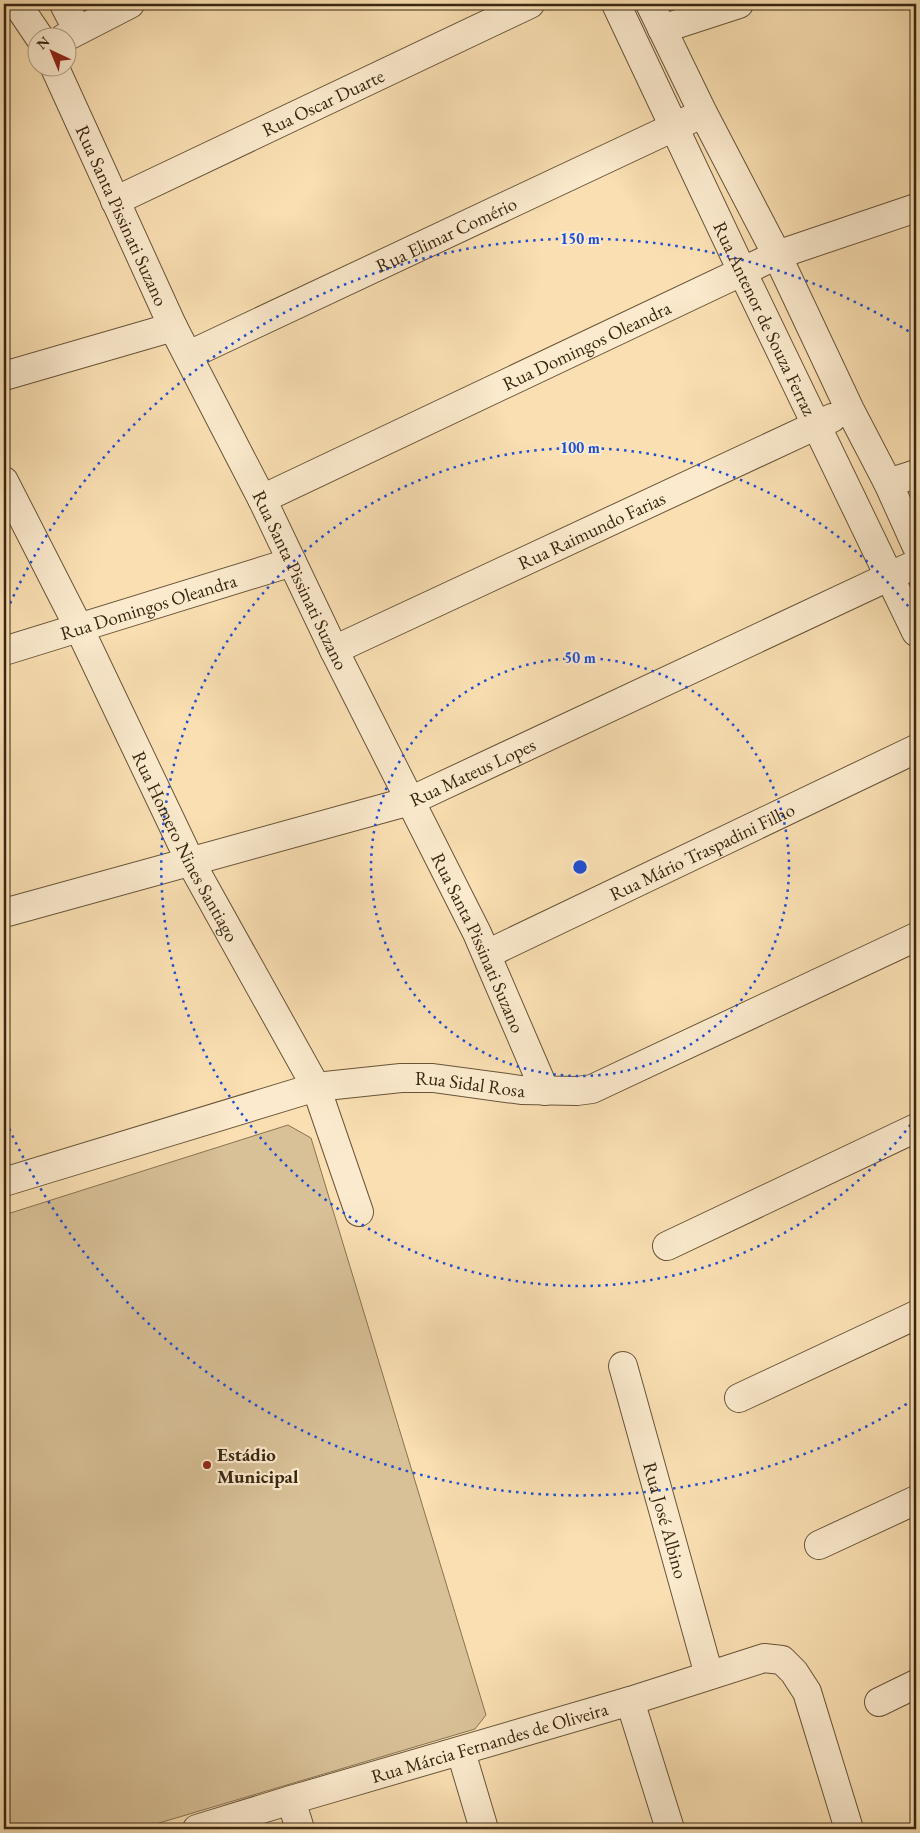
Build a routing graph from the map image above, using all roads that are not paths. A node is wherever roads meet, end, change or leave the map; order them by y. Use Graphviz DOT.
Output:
graph roads {
  1 [pos="17,4"];
  2 [pos="64,4"];
  3 [pos="130,4"];
  4 [pos="530,4"];
  5 [pos="616,4"];
  6 [pos="650,4"];
  7 [pos="738,4"];
  8 [pos="33,28"];
  9 [pos="70,28"];
  10 [pos="662,29"];
  11 [pos="78,30"];
  12 [pos="60,78"];
  13 [pos="703,113"];
  14 [pos="675,126"];
  15 [pos="116,201"];
  16 [pos="916,208"];
  17 [pos="777,255"];
  18 [pos="742,271"];
  19 [pos="173,327"];
  20 [pos="189,355"];
  21 [pos="4,376"];
  22 [pos="850,410"];
  23 [pos="816,426"];
  24 [pos="916,474"];
  25 [pos="4,481"];
  26 [pos="888,483"];
  27 [pos="262,499"];
  28 [pos="916,545"];
  29 [pos="292,562"];
  30 [pos="916,564"];
  31 [pos="889,576"];
  32 [pos="79,628"];
  33 [pos="916,632"];
  34 [pos="4,650"];
  35 [pos="334,650"];
  36 [pos="916,749"];
  37 [pos="410,801"];
  38 [pos="190,861"];
  39 [pos="4,914"];
  40 [pos="916,937"];
  41 [pos="487,954"];
  42 [pos="316,1087"];
  43 [pos="545,1091"];
  44 [pos="916,1128"];
  45 [pos="4,1182"];
  46 [pos="359,1212"];
  47 [pos="667,1246"];
  48 [pos="916,1315"];
  49 [pos="623,1366"];
  50 [pos="739,1398"];
  51 [pos="916,1500"];
  52 [pos="819,1545"];
  53 [pos="709,1675"];
  54 [pos="916,1684"];
  55 [pos="630,1701"];
  56 [pos="879,1702"];
  57 [pos="461,1752"];
  58 [pos="291,1800"];
  59 [pos="197,1829"];
  60 [pos="300,1829"];
  61 [pos="484,1829"];
  62 [pos="670,1829"];
  63 [pos="849,1829"];
  1 -- 8 [label="street"];
  2 -- 9 [label="street"];
  3 -- 11 [label="street"];
  4 -- 15 [label="street, Rua Oscar Duarte"];
  5 -- 14 [label="street, Rua Antenor de Souza Ferraz"];
  6 -- 10 [label="street, Rua Antenor de Souza Ferraz"];
  7 -- 10 [label="street"];
  10 -- 13 [label="street, Rua Antenor de Souza Ferraz"];
  12 -- 15 [label="street, Rua Santa Pissinati Suzano"];
  13 -- 14 [label="street, Rua Elimar Comério"];
  13 -- 17 [label="street, Rua Antenor de Souza Ferraz"];
  14 -- 18 [label="street, Rua Antenor de Souza Ferraz"];
  14 -- 20 [label="street, Rua Elimar Comério"];
  15 -- 19 [label="street, Rua Santa Pissinati Suzano"];
  16 -- 17 [label="street, Rua Domingos Oleandra"];
  17 -- 18 [label="street, Rua Domingos Oleandra"];
  17 -- 22 [label="street, Rua Antenor de Souza Ferraz"];
  18 -- 23 [label="street, Rua Antenor de Souza Ferraz"];
  18 -- 27 [label="street, Rua Domingos Oleandra"];
  19 -- 20 [label="street, Rua Santa Pissinati Suzano"];
  19 -- 21 [label="street"];
  20 -- 27 [label="street, Rua Santa Pissinati Suzano"];
  22 -- 23 [label="street, Rua Raimundo Farias"];
  22 -- 26 [label="street, Rua Antenor de Souza Ferraz"];
  23 -- 31 [label="street, Rua Antenor de Souza Ferraz"];
  23 -- 35 [label="street, Rua Raimundo Farias"];
  24 -- 26 [label="street"];
  25 -- 32 [label="street, Rua Homero Nines Santiago"];
  26 -- 28 [label="street, Rua Antenor de Souza Ferraz"];
  27 -- 29 [label="street, Rua Santa Pissinati Suzano"];
  29 -- 32 [label="street, Rua Domingos Oleandra"];
  29 -- 35 [label="street, Rua Santa Pissinati Suzano"];
  30 -- 31 [label="street, Rua Mateus Lopes"];
  31 -- 33 [label="street, Rua Antenor de Souza Ferraz"];
  31 -- 37 [label="street, Rua Mateus Lopes"];
  32 -- 34 [label="street, Rua Domingos Oleandra"];
  32 -- 38 [label="street, Rua Homero Nines Santiago"];
  35 -- 37 [label="street, Rua Santa Pissinati Suzano"];
  36 -- 41 [label="street, Rua Mário Traspadini Filho"];
  37 -- 38 [label="street, Rua Mateus Lopes"];
  37 -- 41 [label="street, Rua Santa Pissinati Suzano"];
  38 -- 39 [label="street, Rua Mateus Lopes"];
  38 -- 42 [label="street, Rua Homero Nines Santiago"];
  40 -- 43 [label="street, Rua Sidal Rosa"];
  41 -- 43 [label="street, Rua Santa Pissinati Suzano"];
  42 -- 43 [label="street, Rua Sidal Rosa"];
  42 -- 45 [label="street, Rua Sidal Rosa"];
  42 -- 46 [label="street, Rua Homero Nines Santiago"];
  44 -- 47 [label="street"];
  48 -- 50 [label="street"];
  49 -- 53 [label="street, Rua José Albino"];
  51 -- 52 [label="street"];
  53 -- 55 [label="street, Rua Márcia Fernandes de Oliveira"];
  53 -- 63 [label="street, Rua Márcia Fernandes de Oliveira"];
  54 -- 56 [label="street"];
  55 -- 57 [label="street, Rua Márcia Fernandes de Oliveira"];
  55 -- 62 [label="street"];
  57 -- 58 [label="street, Rua Márcia Fernandes de Oliveira"];
  57 -- 61 [label="street"];
  58 -- 59 [label="street, Rua Márcia Fernandes de Oliveira"];
  58 -- 60 [label="street"];
}
